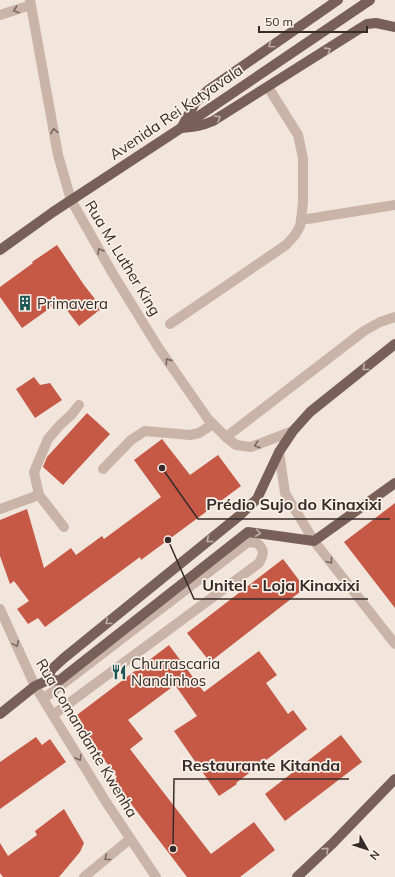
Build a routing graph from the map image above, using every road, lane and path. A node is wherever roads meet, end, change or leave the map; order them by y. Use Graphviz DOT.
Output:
graph roads {
  1 [pos="338,0"];
  2 [pos="370,0"];
  3 [pos="31,3"];
  4 [pos="0,15"];
  5 [pos="395,27"];
  6 [pos="268,87"];
  7 [pos="181,128"];
  8 [pos="71,200"];
  9 [pos="395,205"];
  10 [pos="301,220"];
  11 [pos="0,250"];
  12 [pos="395,318"];
  13 [pos="170,324"];
  14 [pos="395,344"];
  15 [pos="80,405"];
  16 [pos="213,424"];
  17 [pos="293,431"];
  18 [pos="226,438"];
  19 [pos="279,452"];
  20 [pos="103,469"];
  21 [pos="395,483"];
  22 [pos="39,495"];
  23 [pos="0,509"];
  24 [pos="64,527"];
  25 [pos="314,541"];
  26 [pos="0,609"];
  27 [pos="395,644"];
  28 [pos="46,681"];
  29 [pos="35,686"];
  30 [pos="43,700"];
  31 [pos="0,714"];
  32 [pos="52,715"];
  33 [pos="395,779"];
  34 [pos="130,839"];
  35 [pos="84,877"];
  36 [pos="156,877"];
  37 [pos="297,877"];
  1 -- 7 [label="main road, one-way"];
  2 -- 7 [label="main road, Avenida Rei Katyavala"];
  3 -- 4 [label="street, one-way"];
  8 -- 3 [label="street, Rua M. Luther King, one-way"];
  6 -- 5 [label="main road, one-way"];
  7 -- 6 [label="main road, one-way"];
  6 -- 10 [label="street"];
  7 -- 8 [label="main road, Avenida Rei Katyavala"];
  8 -- 11 [label="main road, Avenida Rei Katyavala"];
  16 -- 8 [label="street, Rua M. Luther King, one-way"];
  9 -- 10 [label="street"];
  10 -- 13 [label="street"];
  12 -- 18 [label="street"];
  14 -- 17 [label="main road, one-way"];
  15 -- 22 [label="street"];
  16 -- 18 [label="street, Rua M. Luther King"];
  16 -- 20 [label="street"];
  17 -- 18 [label="street, Rua M. Luther King, one-way"];
  17 -- 19 [label="main road"];
  19 -- 25 [label="street"];
  19 -- 28 [label="main road, one-way"];
  21 -- 25 [label="main road"];
  22 -- 23 [label="street"];
  22 -- 24 [label="street"];
  25 -- 27 [label="street, one-way"];
  28 -- 25 [label="main road, one-way"];
  26 -- 29 [label="street, Rua Comandante Kwenha, one-way"];
  28 -- 29 [label="main road"];
  29 -- 30 [label="street, Rua Comandante Kwenha"];
  29 -- 31 [label="main road"];
  30 -- 32 [label="street, Rua Comandante Kwenha"];
  30 -- 32 [label="street"];
  32 -- 34 [label="street, Rua Comandante Kwenha, one-way"];
  37 -- 33 [label="main road, one-way"];
  34 -- 35 [label="street, one-way"];
  34 -- 36 [label="street, Rua Comandante Kwenha"];
}
